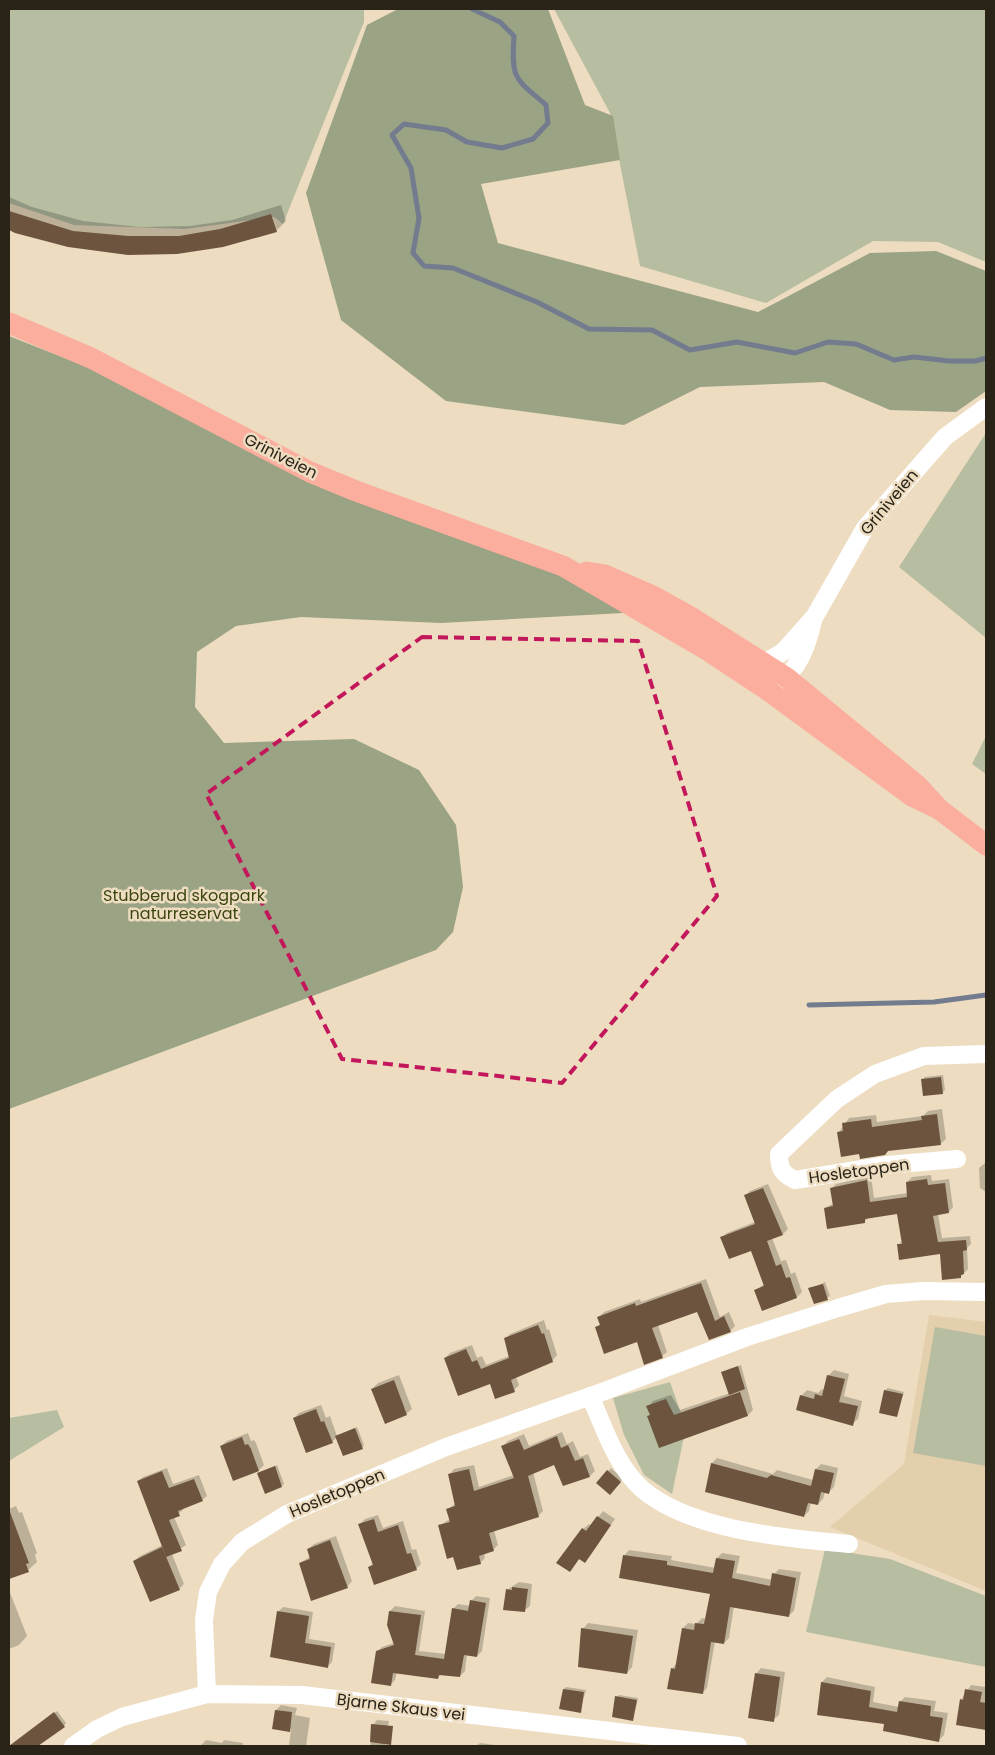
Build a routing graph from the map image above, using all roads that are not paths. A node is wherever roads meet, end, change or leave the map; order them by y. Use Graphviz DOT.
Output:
graph roads {
  1 [pos="9,323"];
  2 [pos="986,406"];
  3 [pos="563,566"];
  4 [pos="815,616"];
  5 [pos="764,663"];
  6 [pos="787,678"];
  7 [pos="766,689"];
  8 [pos="940,809"];
  9 [pos="986,845"];
  10 [pos="986,1054"];
  11 [pos="957,1159"];
  12 [pos="986,1292"];
  13 [pos="590,1396"];
  14 [pos="849,1544"];
  15 [pos="207,1694"];
  16 [pos="73,1746"];
  17 [pos="738,1746"];
  1 -- 3 [label="main road, Griniveien"];
  2 -- 4 [label="street, Griniveien"];
  3 -- 5 [label="main road, Griniveien"];
  3 -- 7 [label="main road, Griniveien"];
  4 -- 5 [label="street, Griniveien"];
  4 -- 6 [label="street, Griniveien"];
  5 -- 6 [label="main road, Griniveien"];
  6 -- 7 [label="street, Griniveien"];
  6 -- 8 [label="main road, Griniveien"];
  7 -- 8 [label="main road, Griniveien"];
  8 -- 9 [label="main road, Griniveien"];
  10 -- 11 [label="street, Hosletoppen"];
  12 -- 13 [label="street, Hosletoppen"];
  13 -- 14 [label="street"];
  13 -- 15 [label="street, Hosletoppen"];
  15 -- 16 [label="street, Bjarne Skaus vei"];
  15 -- 17 [label="street, Bjarne Skaus vei"];
}
